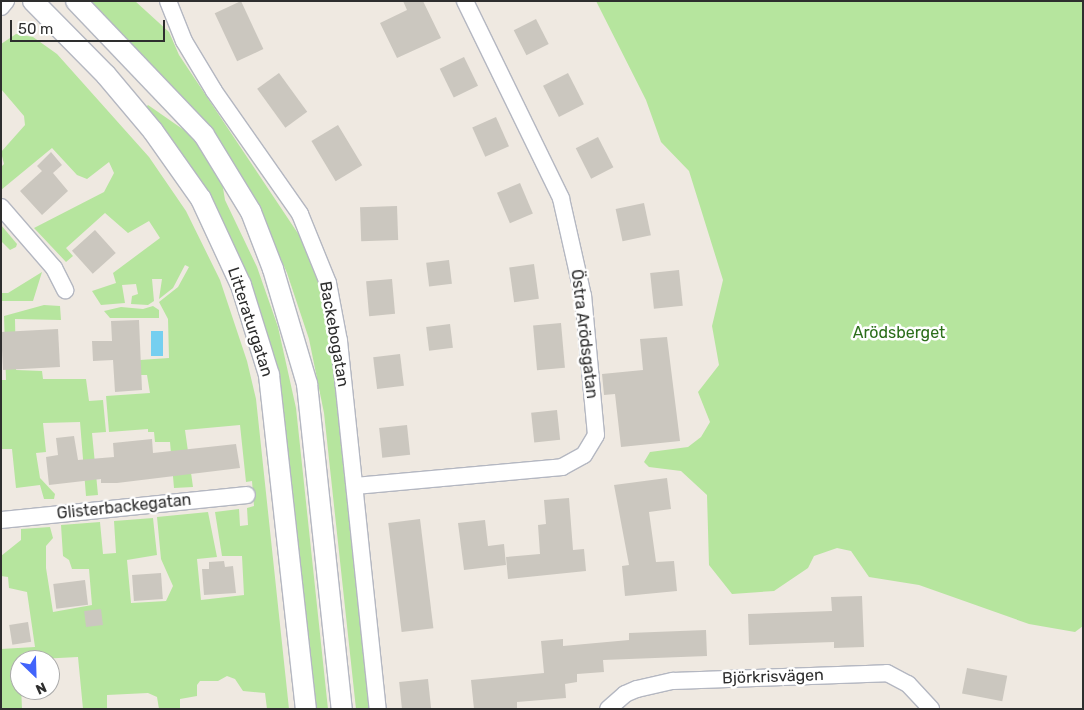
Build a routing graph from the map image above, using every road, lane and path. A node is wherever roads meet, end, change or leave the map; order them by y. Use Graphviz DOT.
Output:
graph roads {
  1 [pos="6,1"];
  2 [pos="33,1"];
  3 [pos="76,1"];
  4 [pos="168,1"];
  5 [pos="466,1"];
  6 [pos="1,7"];
  7 [pos="1,207"];
  8 [pos="65,290"];
  9 [pos="355,486"];
  10 [pos="247,495"];
  11 [pos="1,520"];
  12 [pos="306,709"];
  13 [pos="342,709"];
  14 [pos="378,709"];
  15 [pos="608,709"];
  16 [pos="932,709"];
  1 -- 6 [label="street"];
  2 -- 12 [label="street, Litteraturgatan"];
  3 -- 13 [label="street"];
  4 -- 9 [label="street, Backebogatan"];
  5 -- 9 [label="street, Östra Arödsgatan"];
  7 -- 8 [label="street"];
  9 -- 14 [label="street, Backebogatan"];
  10 -- 11 [label="street, Glisterbackegatan"];
  15 -- 16 [label="street, Björkrisvägen"];
}
